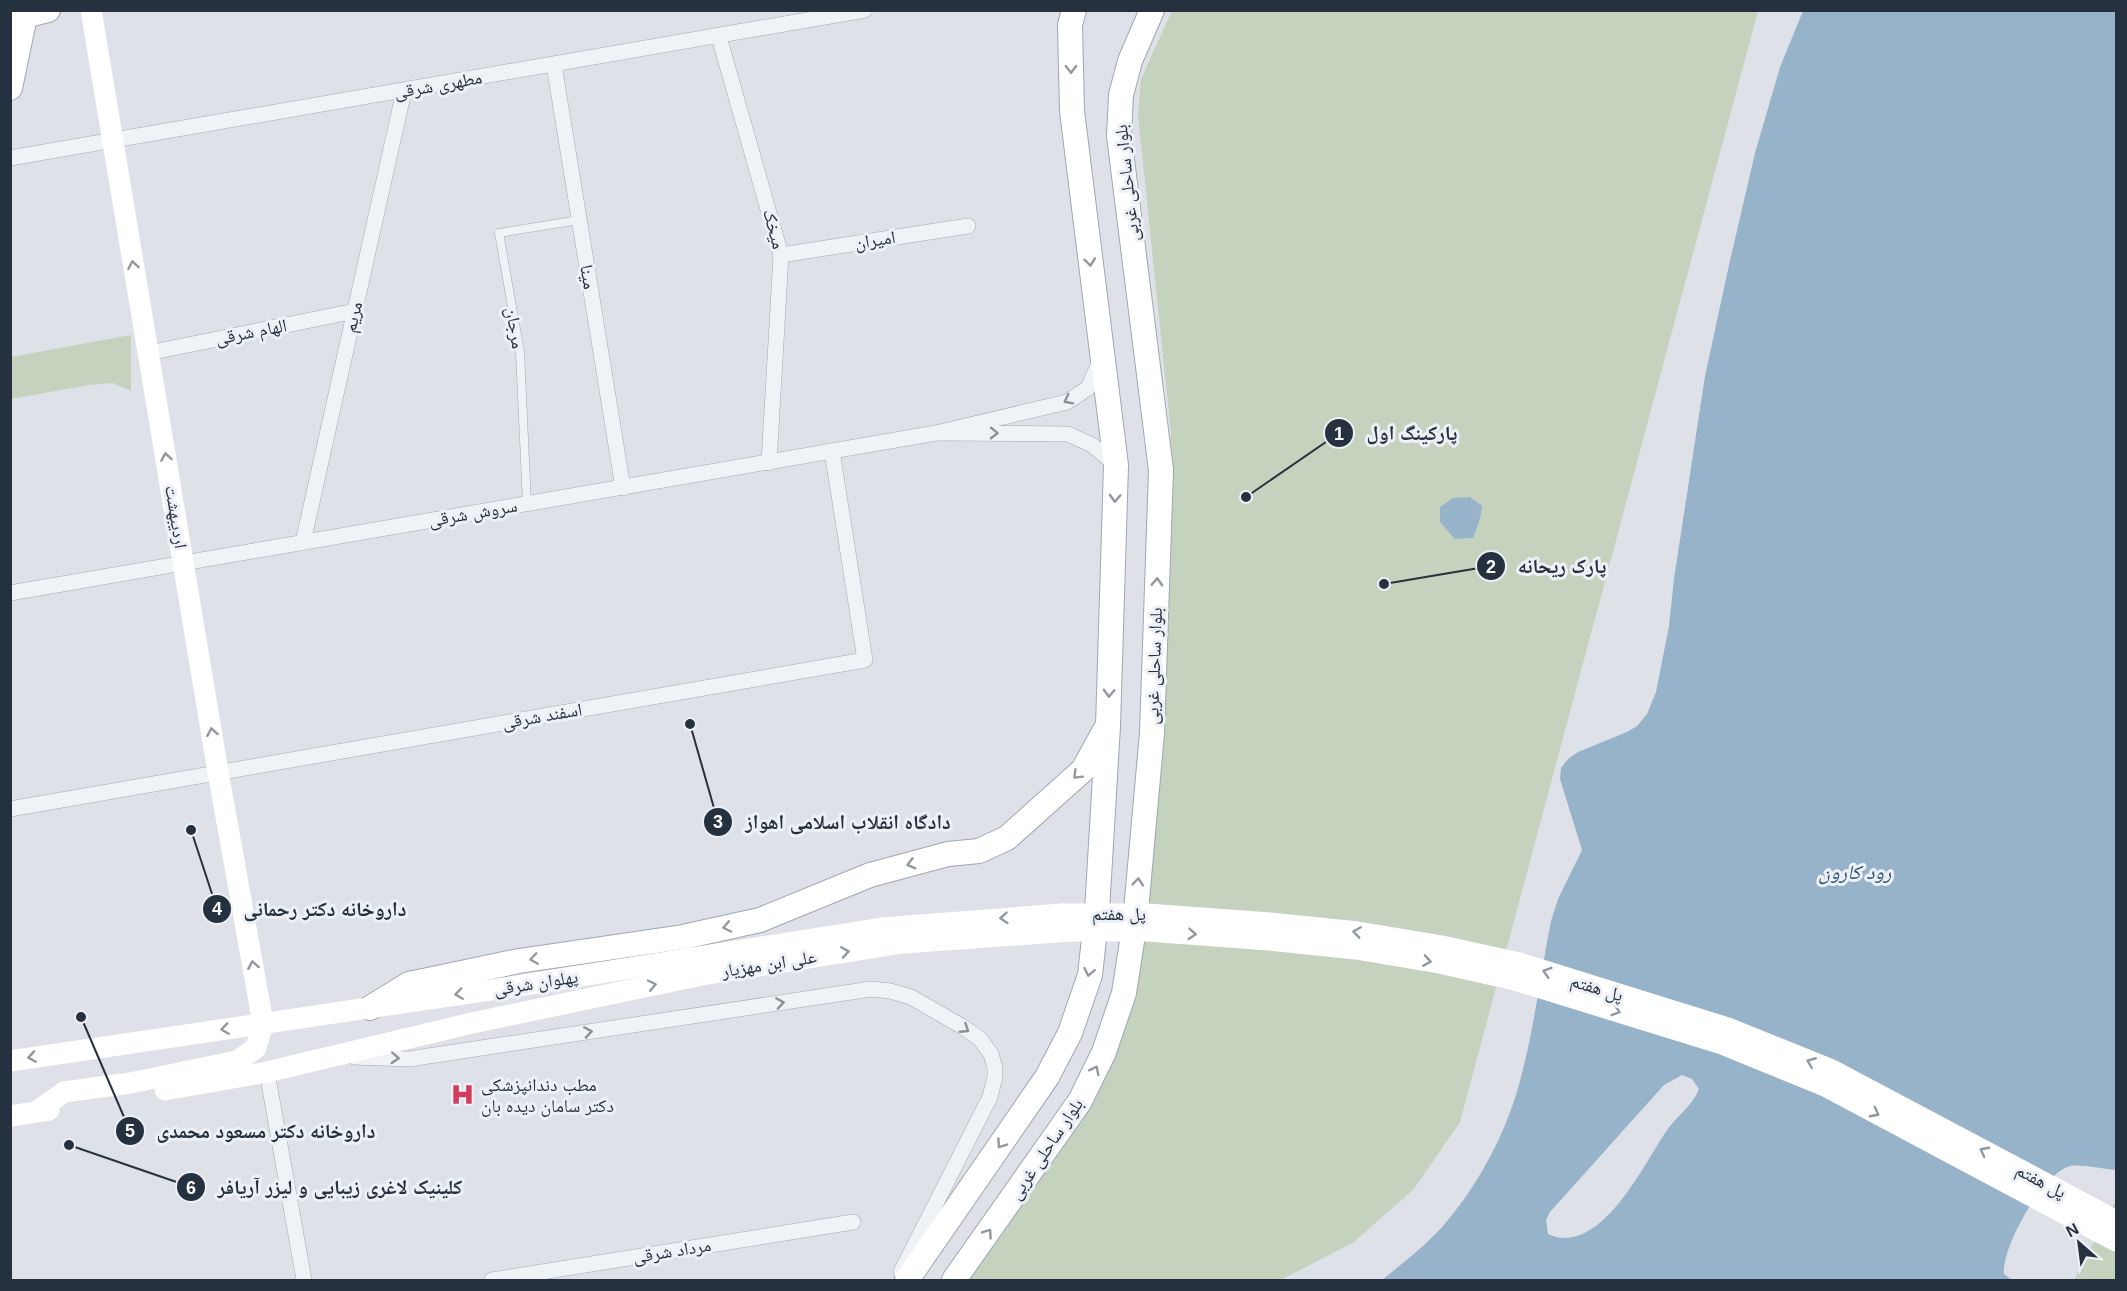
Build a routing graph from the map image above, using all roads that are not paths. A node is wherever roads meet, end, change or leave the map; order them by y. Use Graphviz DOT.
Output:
graph roads {
  1 [pos="48,10"];
  2 [pos="91,10"];
  3 [pos="865,10"];
  4 [pos="1074,10"];
  5 [pos="1152,10"];
  6 [pos="18,16"];
  7 [pos="719,37"];
  8 [pos="554,65"];
  9 [pos="10,88"];
  10 [pos="404,91"];
  11 [pos="112,141"];
  12 [pos="10,158"];
  13 [pos="579,220"];
  14 [pos="969,226"];
  15 [pos="781,255"];
  16 [pos="355,311"];
  17 [pos="148,352"];
  18 [pos="1102,356"];
  19 [pos="936,433"];
  20 [pos="832,451"];
  21 [pos="769,463"];
  22 [pos="1116,465"];
  23 [pos="623,488"];
  24 [pos="527,504"];
  25 [pos="303,542"];
  26 [pos="183,563"];
  27 [pos="10,593"];
  28 [pos="1108,726"];
  29 [pos="219,772"];
  30 [pos="10,809"];
  31 [pos="1066,923"];
  32 [pos="370,1008"];
  33 [pos="263,1023"];
  34 [pos="336,1056"];
  35 [pos="10,1060"];
  36 [pos="267,1072"];
  37 [pos="36,1112"];
  38 [pos="10,1116"];
  39 [pos="2087,1216"];
  40 [pos="2116,1221"];
  41 [pos="853,1222"];
  42 [pos="2116,1241"];
  43 [pos="304,1281"];
  44 [pos="492,1281"];
  45 [pos="897,1281"];
  46 [pos="907,1281"];
  47 [pos="954,1281"];
  1 -- 6 [label="main road"];
  2 -- 11 [label="main road, اردیبهشت"];
  3 -- 7 [label="street, مطهری شرقی"];
  4 -- 18 [label="main road, one-way"];
  47 -- 5 [label="main road, بلوار ساحلی غربی, one-way"];
  6 -- 9 [label="main road"];
  7 -- 8 [label="street, مطهری شرقی"];
  7 -- 15 [label="street, میخک"];
  8 -- 10 [label="street, مطهری شرقی"];
  8 -- 13 [label="street, مینا"];
  10 -- 11 [label="street, مطهری شرقی"];
  10 -- 16 [label="street, مریم"];
  11 -- 12 [label="street, مطهری شرقی"];
  17 -- 11 [label="main road, اردیبهشت, one-way"];
  13 -- 23 [label="street, مینا"];
  13 -- 24 [label="lane, مرجان"];
  14 -- 15 [label="street, امیران"];
  15 -- 21 [label="street, میخک"];
  16 -- 17 [label="street, الهام شرقی"];
  16 -- 25 [label="street, مریم"];
  26 -- 17 [label="main road, اردیبهشت, one-way"];
  18 -- 19 [label="street, one-way"];
  18 -- 22 [label="main road"];
  19 -- 20 [label="street, سروش شرقی"];
  19 -- 22 [label="street, one-way"];
  20 -- 21 [label="street, سروش شرقی"];
  20 -- 29 [label="street, اسفند شرقی"];
  21 -- 23 [label="street, سروش شرقی"];
  22 -- 28 [label="main road, one-way"];
  23 -- 24 [label="street, سروش شرقی"];
  24 -- 25 [label="street, سروش شرقی"];
  25 -- 26 [label="street, سروش شرقی"];
  26 -- 27 [label="street, سروش شرقی"];
  29 -- 26 [label="main road, اردیبهشت, one-way"];
  28 -- 32 [label="main road, one-way"];
  28 -- 46 [label="main road, one-way"];
  29 -- 30 [label="street, اسفند شرقی"];
  33 -- 29 [label="main road, اردیبهشت, one-way"];
  31 -- 32 [label="main road, پهلوان شرقی, one-way"];
  34 -- 31 [label="main road, علی ابن مهزیار, one-way"];
  31 -- 39 [label="main road, پل هفتم, bridge"];
  32 -- 33 [label="main road, پهلوان شرقی"];
  33 -- 35 [label="main road, پهلوان شرقی, one-way"];
  33 -- 37 [label="main road"];
  34 -- 36 [label="main road"];
  34 -- 45 [label="street, one-way"];
  36 -- 37 [label="main road"];
  36 -- 43 [label="street"];
  37 -- 38 [label="main road"];
  39 -- 40 [label="main road"];
  39 -- 42 [label="main road"];
  41 -- 44 [label="street, مرداد شرقی"];
}
